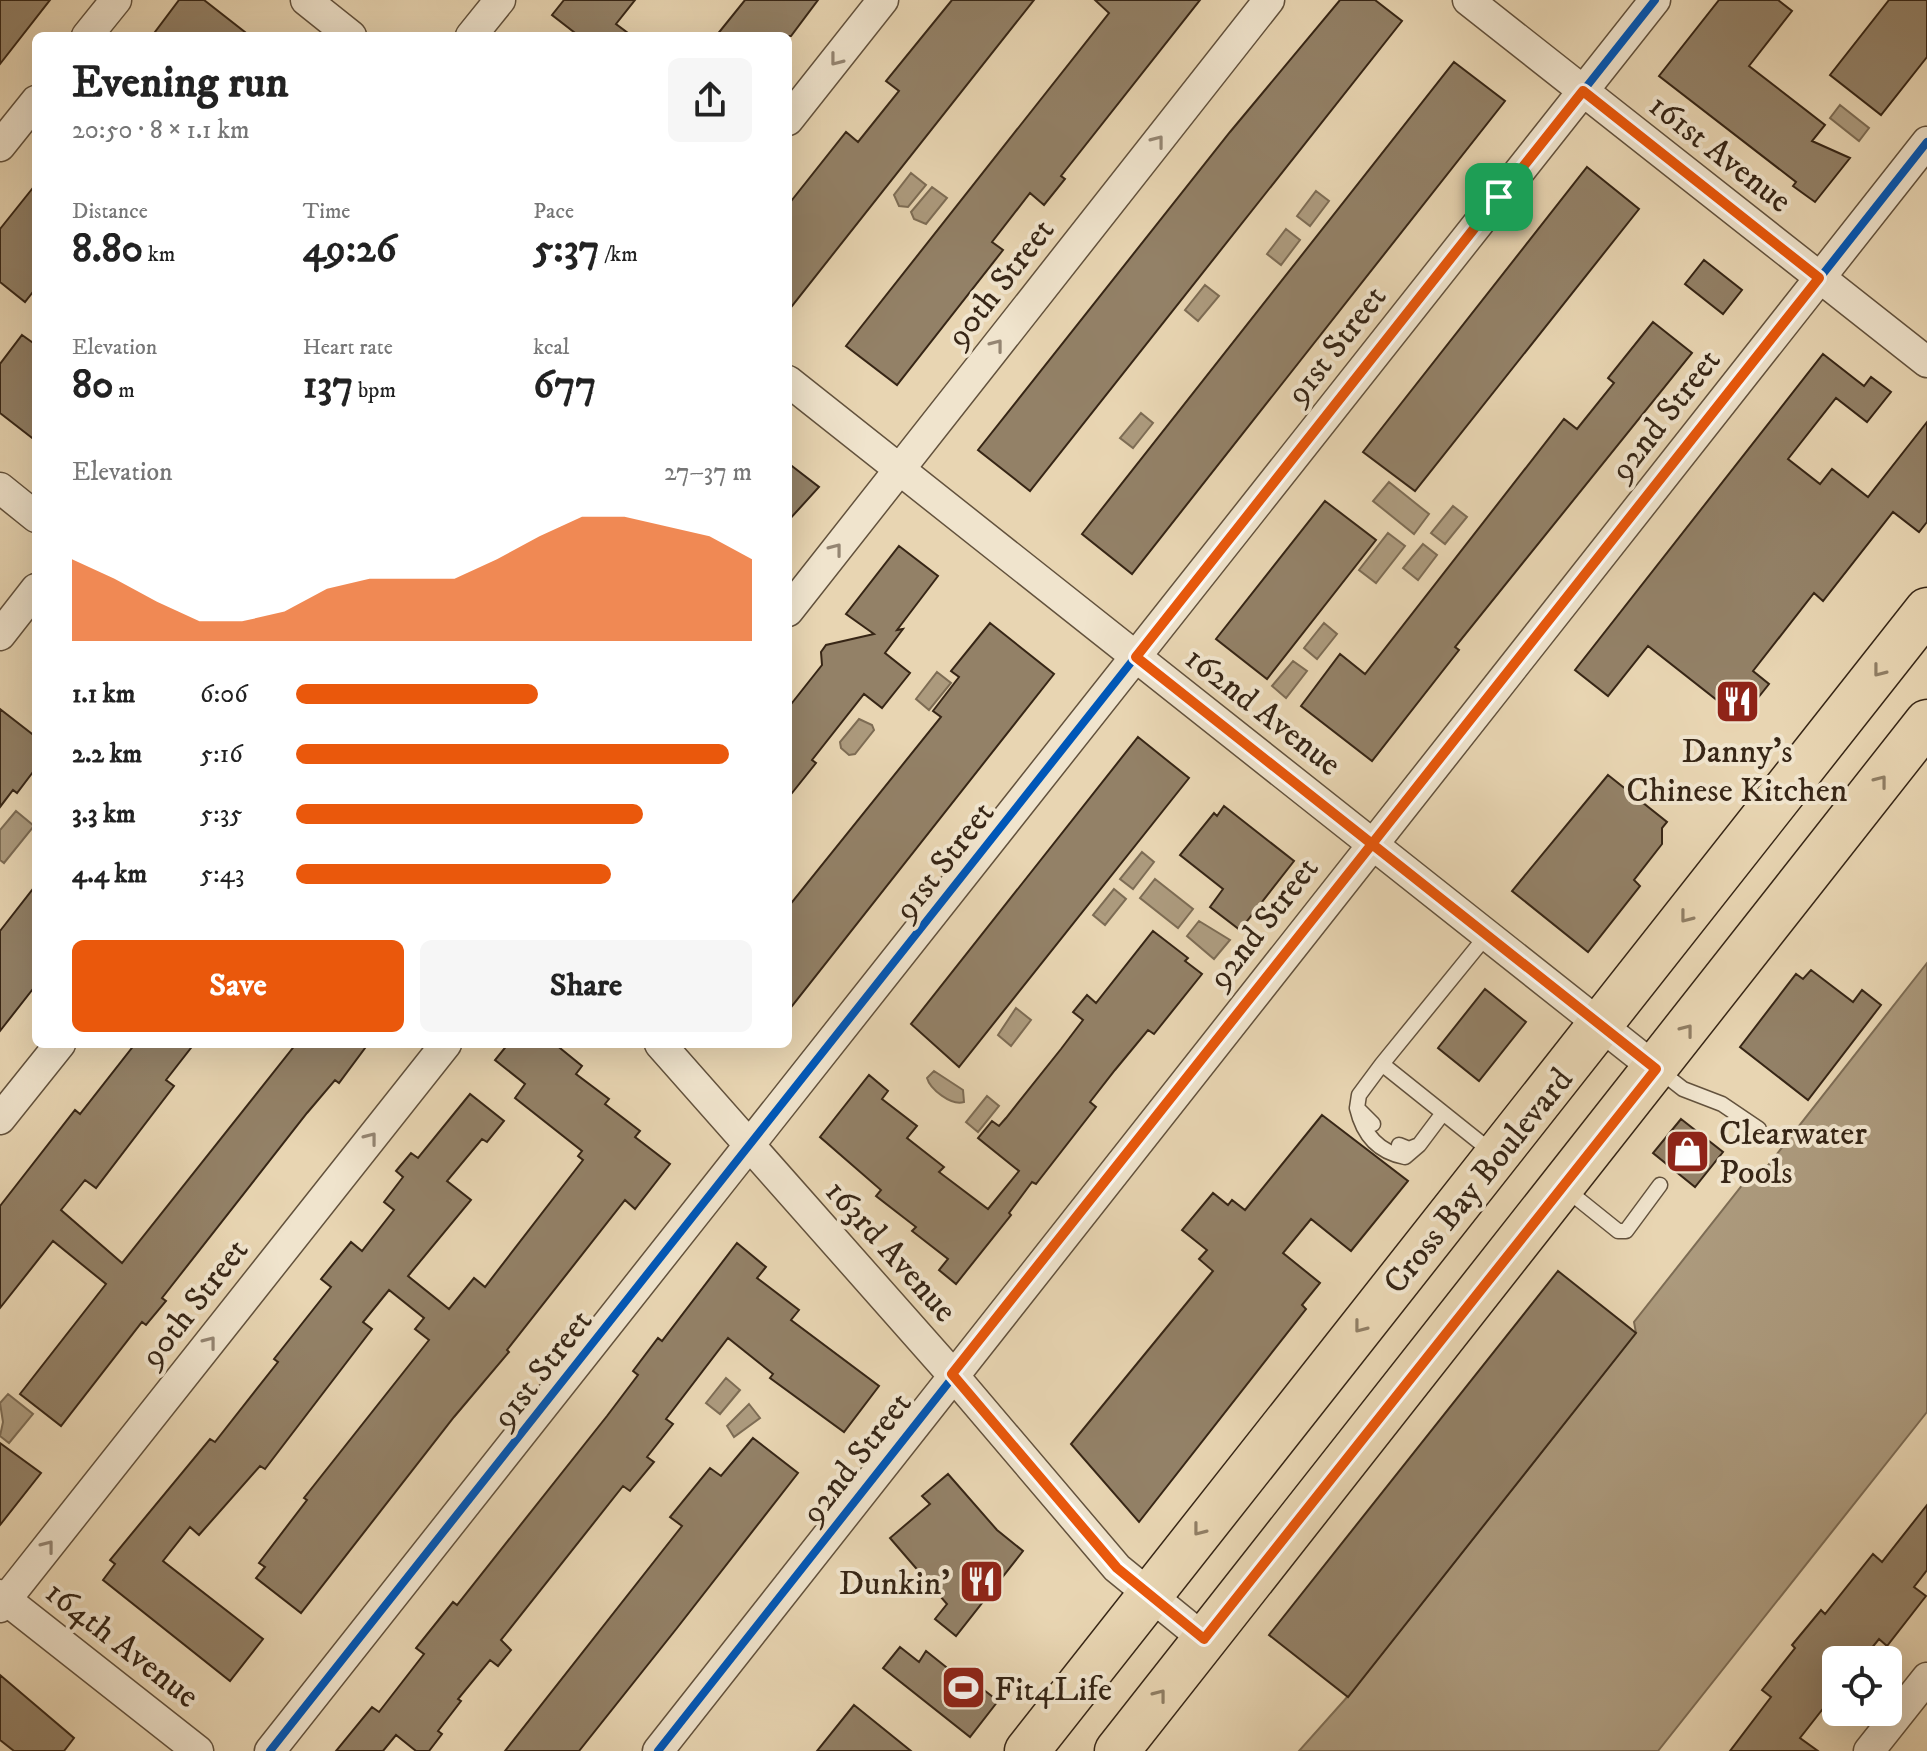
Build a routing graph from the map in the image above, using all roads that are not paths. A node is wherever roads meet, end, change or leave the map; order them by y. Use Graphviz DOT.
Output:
graph roads {
  1 [pos="116,0"];
  2 [pos="306,0"];
  3 [pos="500,0"];
  4 [pos="883,0"];
  5 [pos="1269,0"];
  6 [pos="1468,0"];
  7 [pos="1655,0"];
  8 [pos="90,32"];
  9 [pos="346,32"];
  10 [pos="474,32"];
  11 [pos="1583,91"];
  12 [pos="32,106"];
  13 [pos="792,115"];
  14 [pos="1927,142"];
  15 [pos="0,146"];
  16 [pos="1819,278"];
  17 [pos="1927,362"];
  18 [pos="792,384"];
  19 [pos="899,470"];
  20 [pos="0,488"];
  21 [pos="32,514"];
  22 [pos="32,594"];
  23 [pos="792,606"];
  24 [pos="1927,610"];
  25 [pos="0,635"];
  26 [pos="1136,657"];
  27 [pos="1927,722"];
  28 [pos="1372,844"];
  29 [pos="1487,935"];
  30 [pos="1601,1025"];
  31 [pos="57,1048"];
  32 [pos="443,1048"];
  33 [pos="663,1048"];
  34 [pos="1382,1064"];
  35 [pos="1656,1069"];
  36 [pos="1357,1108"];
  37 [pos="1443,1113"];
  38 [pos="0,1119"];
  39 [pos="1373,1124"];
  40 [pos="1759,1129"];
  41 [pos="1399,1145"];
  42 [pos="1419,1145"];
  43 [pos="749,1146"];
  44 [pos="1496,1155"];
  45 [pos="1660,1185"];
  46 [pos="1564,1187"];
  47 [pos="952,1374"];
  48 [pos="1147,1596"];
  49 [pos="2,1601"];
  50 [pos="1204,1639"];
  51 [pos="1927,1678"];
  52 [pos="198,1751"];
  53 [pos="270,1751"];
  54 [pos="658,1751"];
  55 [pos="1027,1751"];
  56 [pos="1117,1751"];
  57 [pos="1869,1751"];
  1 -- 8 [label="street"];
  2 -- 9 [label="street"];
  3 -- 10 [label="street"];
  4 -- 13 [label="street, one-way"];
  19 -- 5 [label="street, 90th Street, one-way"];
  6 -- 11 [label="street, 161st Avenue"];
  7 -- 11 [label="street, 91st Street"];
  11 -- 16 [label="street, 161st Avenue"];
  11 -- 26 [label="street, 91st Street"];
  12 -- 15 [label="street"];
  14 -- 16 [label="street, 92nd Street"];
  16 -- 17 [label="street, 161st Avenue"];
  16 -- 28 [label="street, 92nd Street"];
  18 -- 19 [label="street, 162nd Avenue"];
  23 -- 19 [label="street, 90th Street, one-way"];
  19 -- 26 [label="street, 162nd Avenue"];
  20 -- 21 [label="street"];
  22 -- 25 [label="street"];
  24 -- 30 [label="main road, Cross Bay Boulevard, one-way"];
  26 -- 28 [label="street, 162nd Avenue"];
  26 -- 43 [label="street, 91st Street"];
  35 -- 27 [label="main road, Cross Bay Boulevard, one-way"];
  28 -- 29 [label="street, 162nd Avenue"];
  28 -- 47 [label="street, 92nd Street"];
  29 -- 30 [label="street, 162nd Avenue"];
  29 -- 34 [label="lane"];
  30 -- 35 [label="street, 162nd Avenue"];
  30 -- 44 [label="main road, Cross Bay Boulevard"];
  31 -- 38 [label="street"];
  49 -- 32 [label="street, 90th Street, one-way"];
  33 -- 43 [label="street, 163rd Avenue"];
  34 -- 36 [label="lane"];
  34 -- 37 [label="lane"];
  35 -- 40 [label="lane"];
  35 -- 46 [label="main road, Cross Bay Boulevard"];
  36 -- 39 [label="lane"];
  36 -- 42 [label="lane"];
  37 -- 42 [label="lane"];
  37 -- 44 [label="lane"];
  41 -- 42 [label="lane"];
  43 -- 47 [label="street, 163rd Avenue"];
  43 -- 53 [label="street, 91st Street"];
  44 -- 48 [label="main road, Cross Bay Boulevard, one-way"];
  45 -- 46 [label="lane"];
  46 -- 50 [label="main road, Cross Bay Boulevard"];
  47 -- 48 [label="street, 163rd Avenue"];
  47 -- 54 [label="street, 92nd Street"];
  48 -- 50 [label="street, 163rd Avenue"];
  48 -- 55 [label="main road, Cross Bay Boulevard"];
  49 -- 52 [label="street, 164th Avenue"];
  56 -- 50 [label="main road, Cross Bay Boulevard, one-way"];
  51 -- 57 [label="street"];
}
